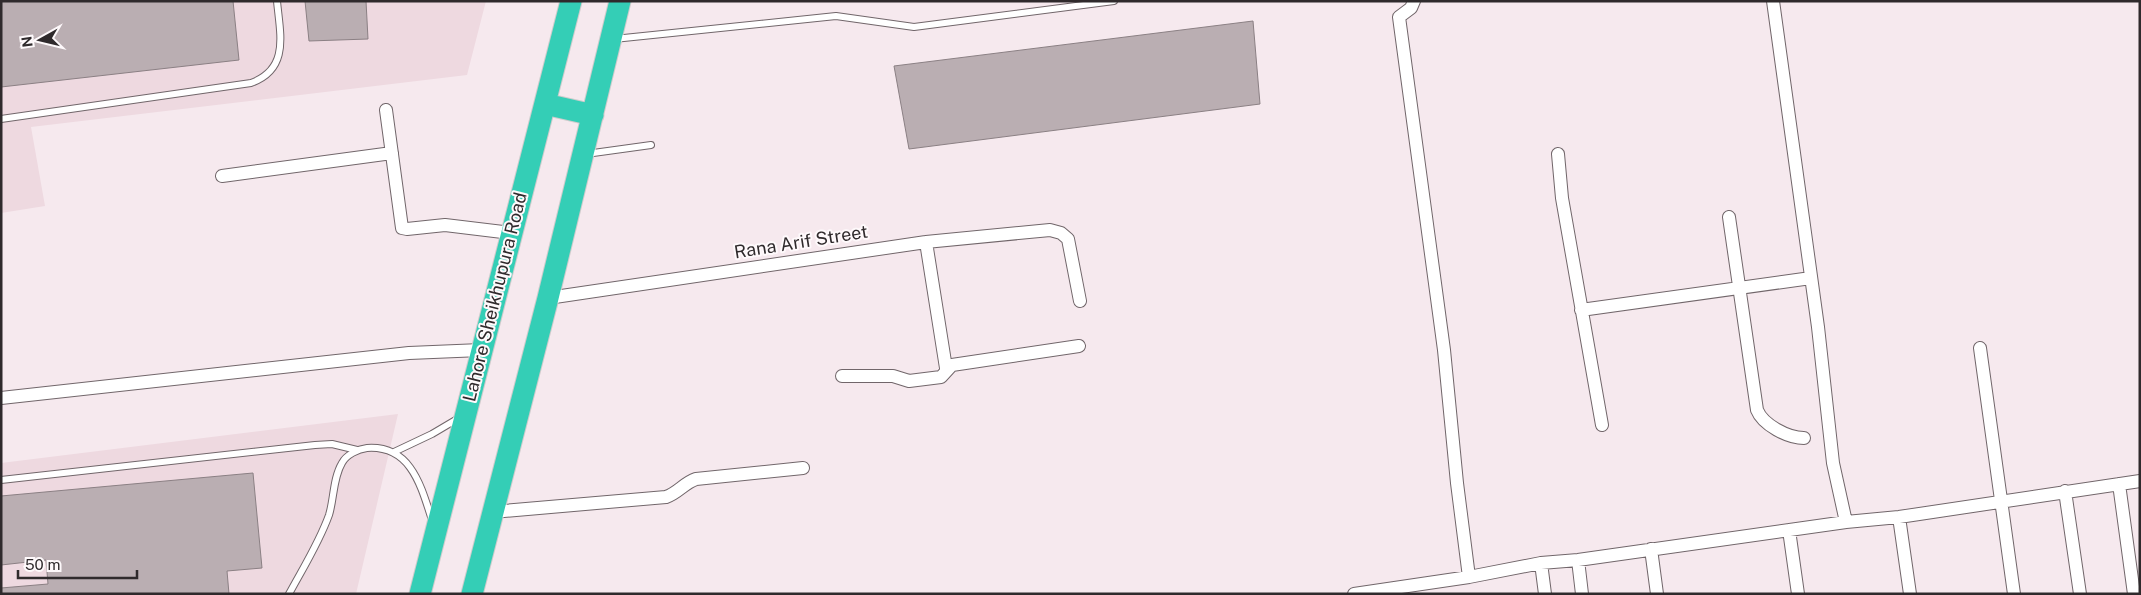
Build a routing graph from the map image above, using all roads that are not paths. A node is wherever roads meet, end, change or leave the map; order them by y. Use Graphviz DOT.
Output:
graph roads {
  1 [pos="277,1"];
  2 [pos="571,1"];
  3 [pos="620,1"];
  4 [pos="1114,1"];
  5 [pos="1414,1"];
  6 [pos="1773,1"];
  7 [pos="610,40"];
  8 [pos="545,104"];
  9 [pos="386,110"];
  10 [pos="593,115"];
  11 [pos="1,119"];
  12 [pos="650,145"];
  13 [pos="392,153"];
  14 [pos="1558,154"];
  15 [pos="583,155"];
  16 [pos="222,176"];
  17 [pos="1729,217"];
  18 [pos="511,232"];
  19 [pos="926,242"];
  20 [pos="1811,278"];
  21 [pos="1739,288"];
  22 [pos="548,298"];
  23 [pos="1080,301"];
  24 [pos="1581,310"];
  25 [pos="1079,346"];
  26 [pos="1980,348"];
  27 [pos="482,350"];
  28 [pos="946,368"];
  29 [pos="842,376"];
  30 [pos="1,398"];
  31 [pos="465,413"];
  32 [pos="1602,425"];
  33 [pos="1804,438"];
  34 [pos="357,450"];
  35 [pos="394,452"];
  36 [pos="803,468"];
  37 [pos="1,480"];
  38 [pos="2140,481"];
  39 [pos="2119,484"];
  40 [pos="2065,491"];
  41 [pos="2002,500"];
  42 [pos="492,512"];
  43 [pos="1899,517"];
  44 [pos="1846,522"];
  45 [pos="1789,530"];
  46 [pos="435,536"];
  47 [pos="1651,549"];
  48 [pos="1578,560"];
  49 [pos="1541,563"];
  50 [pos="1469,577"];
  51 [pos="289,594"];
  52 [pos="420,594"];
  53 [pos="472,594"];
  54 [pos="1354,594"];
  55 [pos="1545,594"];
  56 [pos="1582,594"];
  57 [pos="1657,594"];
  58 [pos="1798,594"];
  59 [pos="1910,594"];
  60 [pos="2014,594"];
  61 [pos="2080,594"];
  62 [pos="2134,594"];
  1 -- 11 [label="lane"];
  2 -- 8 [label="highway, Lahore Sheikhupura Road"];
  3 -- 7 [label="highway"];
  4 -- 7 [label="lane"];
  5 -- 50 [label="street"];
  6 -- 20 [label="street"];
  7 -- 10 [label="highway"];
  8 -- 10 [label="highway"];
  8 -- 18 [label="highway, Lahore Sheikhupura Road"];
  9 -- 13 [label="street"];
  10 -- 15 [label="highway"];
  12 -- 15 [label="lane"];
  13 -- 16 [label="street"];
  13 -- 18 [label="street"];
  14 -- 24 [label="street"];
  15 -- 22 [label="highway"];
  17 -- 21 [label="street"];
  18 -- 27 [label="highway, Lahore Sheikhupura Road"];
  19 -- 22 [label="street, Rana Arif Street"];
  19 -- 23 [label="street, Rana Arif Street"];
  19 -- 28 [label="street"];
  20 -- 21 [label="street"];
  20 -- 44 [label="street"];
  21 -- 24 [label="street"];
  21 -- 33 [label="street"];
  22 -- 42 [label="highway"];
  24 -- 32 [label="street"];
  25 -- 28 [label="street"];
  26 -- 41 [label="street"];
  27 -- 30 [label="street"];
  27 -- 31 [label="highway, Lahore Sheikhupura Road"];
  28 -- 29 [label="street"];
  31 -- 35 [label="lane"];
  31 -- 46 [label="highway, Lahore Sheikhupura Road"];
  34 -- 35 [label="lane"];
  34 -- 37 [label="lane"];
  34 -- 51 [label="lane"];
  35 -- 46 [label="lane"];
  36 -- 42 [label="street"];
  38 -- 39 [label="street"];
  39 -- 40 [label="street"];
  39 -- 62 [label="street"];
  40 -- 41 [label="street"];
  40 -- 61 [label="street"];
  41 -- 43 [label="street"];
  41 -- 60 [label="street"];
  42 -- 53 [label="highway"];
  43 -- 44 [label="street"];
  43 -- 59 [label="street"];
  44 -- 45 [label="street"];
  45 -- 47 [label="street"];
  45 -- 58 [label="street"];
  46 -- 52 [label="highway, Lahore Sheikhupura Road"];
  47 -- 48 [label="street"];
  47 -- 57 [label="street"];
  48 -- 49 [label="street"];
  48 -- 56 [label="street"];
  49 -- 50 [label="street"];
  49 -- 55 [label="street"];
  50 -- 54 [label="street"];
}
